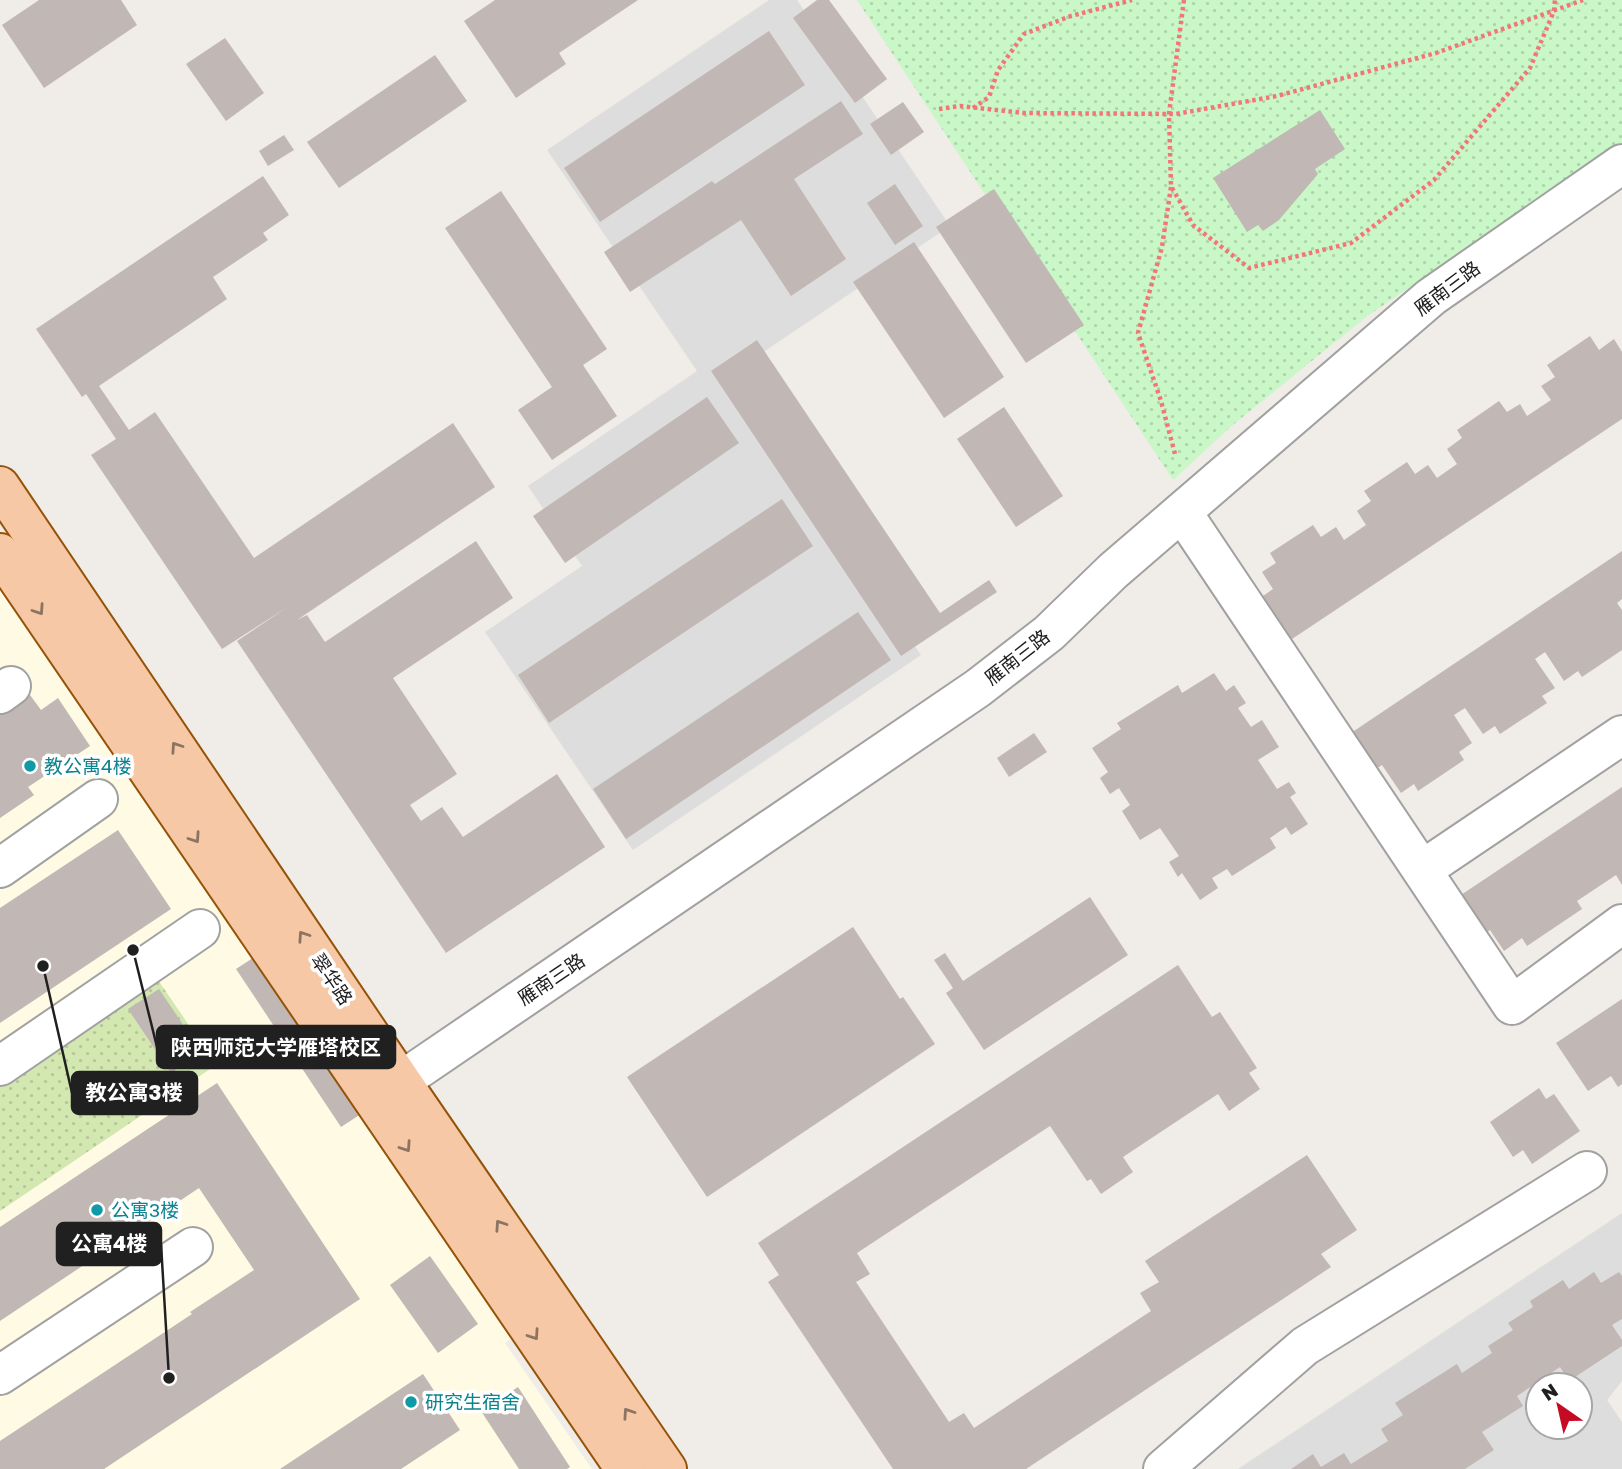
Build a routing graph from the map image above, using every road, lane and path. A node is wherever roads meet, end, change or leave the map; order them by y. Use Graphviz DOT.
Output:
graph roads {
  1 [pos="1132,0"];
  2 [pos="1184,0"];
  3 [pos="1555,0"];
  4 [pos="1583,0"];
  5 [pos="1554,11"];
  6 [pos="939,108"];
  7 [pos="973,108"];
  8 [pos="1168,114"];
  9 [pos="1622,164"];
  10 [pos="1171,186"];
  11 [pos="1175,454"];
  12 [pos="0,486"];
  13 [pos="1182,512"];
  14 [pos="0,553"];
  15 [pos="1622,735"];
  16 [pos="98,799"];
  17 [pos="0,867"];
  18 [pos="1422,870"];
  19 [pos="1622,924"];
  20 [pos="200,929"];
  21 [pos="0,1066"];
  22 [pos="387,1090"];
  23 [pos="1587,1171"];
  24 [pos="193,1247"];
  25 [pos="0,1375"];
  26 [pos="625,1469"];
  27 [pos="667,1469"];
  28 [pos="1163,1469"];
  1 -- 7 [label="path"];
  2 -- 8 [label="path"];
  3 -- 5 [label="path"];
  4 -- 5 [label="path"];
  5 -- 8 [label="path"];
  5 -- 10 [label="path"];
  6 -- 7 [label="path"];
  7 -- 8 [label="path"];
  8 -- 10 [label="path"];
  9 -- 13 [label="street, 雁南三路"];
  10 -- 11 [label="path"];
  22 -- 12 [label="main road, 翠华路, one-way"];
  13 -- 18 [label="street"];
  13 -- 22 [label="street, 雁南三路"];
  14 -- 22 [label="main road, 翠华路, one-way"];
  15 -- 18 [label="street"];
  16 -- 17 [label="street"];
  18 -- 19 [label="street"];
  20 -- 21 [label="street"];
  22 -- 26 [label="main road, 翠华路, one-way"];
  27 -- 22 [label="main road, 翠华路, one-way"];
  23 -- 28 [label="street"];
  24 -- 25 [label="street"];
}
